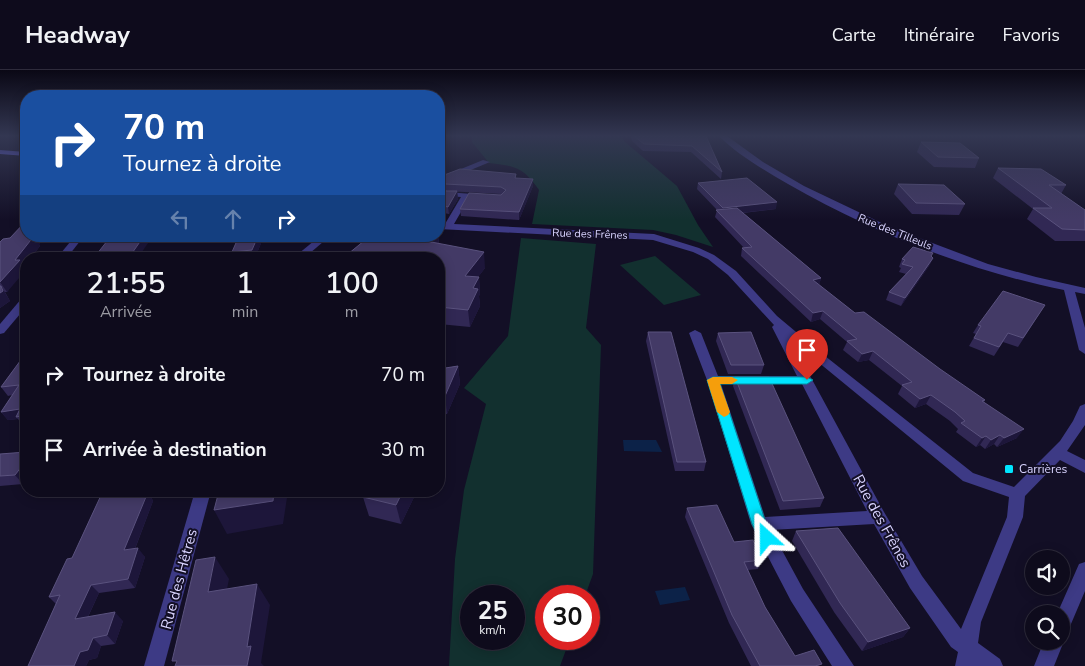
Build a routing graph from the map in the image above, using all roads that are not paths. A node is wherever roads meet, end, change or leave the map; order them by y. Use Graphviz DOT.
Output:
graph roads {
  1 [pos="482,164"];
  2 [pos="759,164"];
  3 [pos="445,179"];
  4 [pos="450,194"];
  5 [pos="465,196"];
  6 [pos="492,198"];
  7 [pos="445,223"];
  8 [pos="445,226"];
  9 [pos="75,242"];
  10 [pos="318,242"];
  11 [pos="67,252"];
  12 [pos="306,252"];
  13 [pos="1069,289"];
  14 [pos="1085,292"];
  15 [pos="20,307"];
  16 [pos="773,318"];
  17 [pos="0,331"];
  18 [pos="696,333"];
  19 [pos="1085,350"];
  20 [pos="816,355"];
  21 [pos="795,358"];
  22 [pos="713,380"];
  23 [pos="807,380"];
  24 [pos="1085,409"];
  25 [pos="1058,453"];
  26 [pos="1085,467"];
  27 [pos="1017,494"];
  28 [pos="201,497"];
  29 [pos="878,517"];
  30 [pos="759,524"];
  31 [pos="1085,570"];
  32 [pos="1070,605"];
  33 [pos="1050,650"];
  34 [pos="966,657"];
  35 [pos="154,666"];
  36 [pos="844,666"];
  37 [pos="993,666"];
  38 [pos="1044,666"];
  1 -- 3 [label="street"];
  2 -- 13 [label="street, Rue des Tilleuls"];
  4 -- 5 [label="street"];
  5 -- 6 [label="street"];
  5 -- 7 [label="street"];
  8 -- 16 [label="street, Rue des Frênes"];
  9 -- 11 [label="street"];
  10 -- 12 [label="street"];
  13 -- 14 [label="street, Rue des Tilleuls"];
  13 -- 19 [label="street"];
  15 -- 17 [label="street"];
  16 -- 20 [label="street, Rue des Frênes"];
  16 -- 21 [label="street, Rue des Frênes"];
  18 -- 22 [label="street"];
  20 -- 21 [label="street"];
  20 -- 27 [label="street, Rue des Frênes"];
  21 -- 23 [label="street, Rue des Frênes"];
  22 -- 23 [label="street"];
  22 -- 30 [label="street"];
  23 -- 29 [label="street, Rue des Frênes"];
  24 -- 25 [label="street"];
  25 -- 26 [label="street"];
  25 -- 27 [label="street"];
  27 -- 34 [label="street"];
  28 -- 35 [label="street, Rue des Hêtres"];
  29 -- 30 [label="street"];
  29 -- 34 [label="street, Rue des Frênes"];
  30 -- 36 [label="street"];
  31 -- 32 [label="street"];
  33 -- 38 [label="street"];
  34 -- 37 [label="street, Rue des Frênes"];
}
